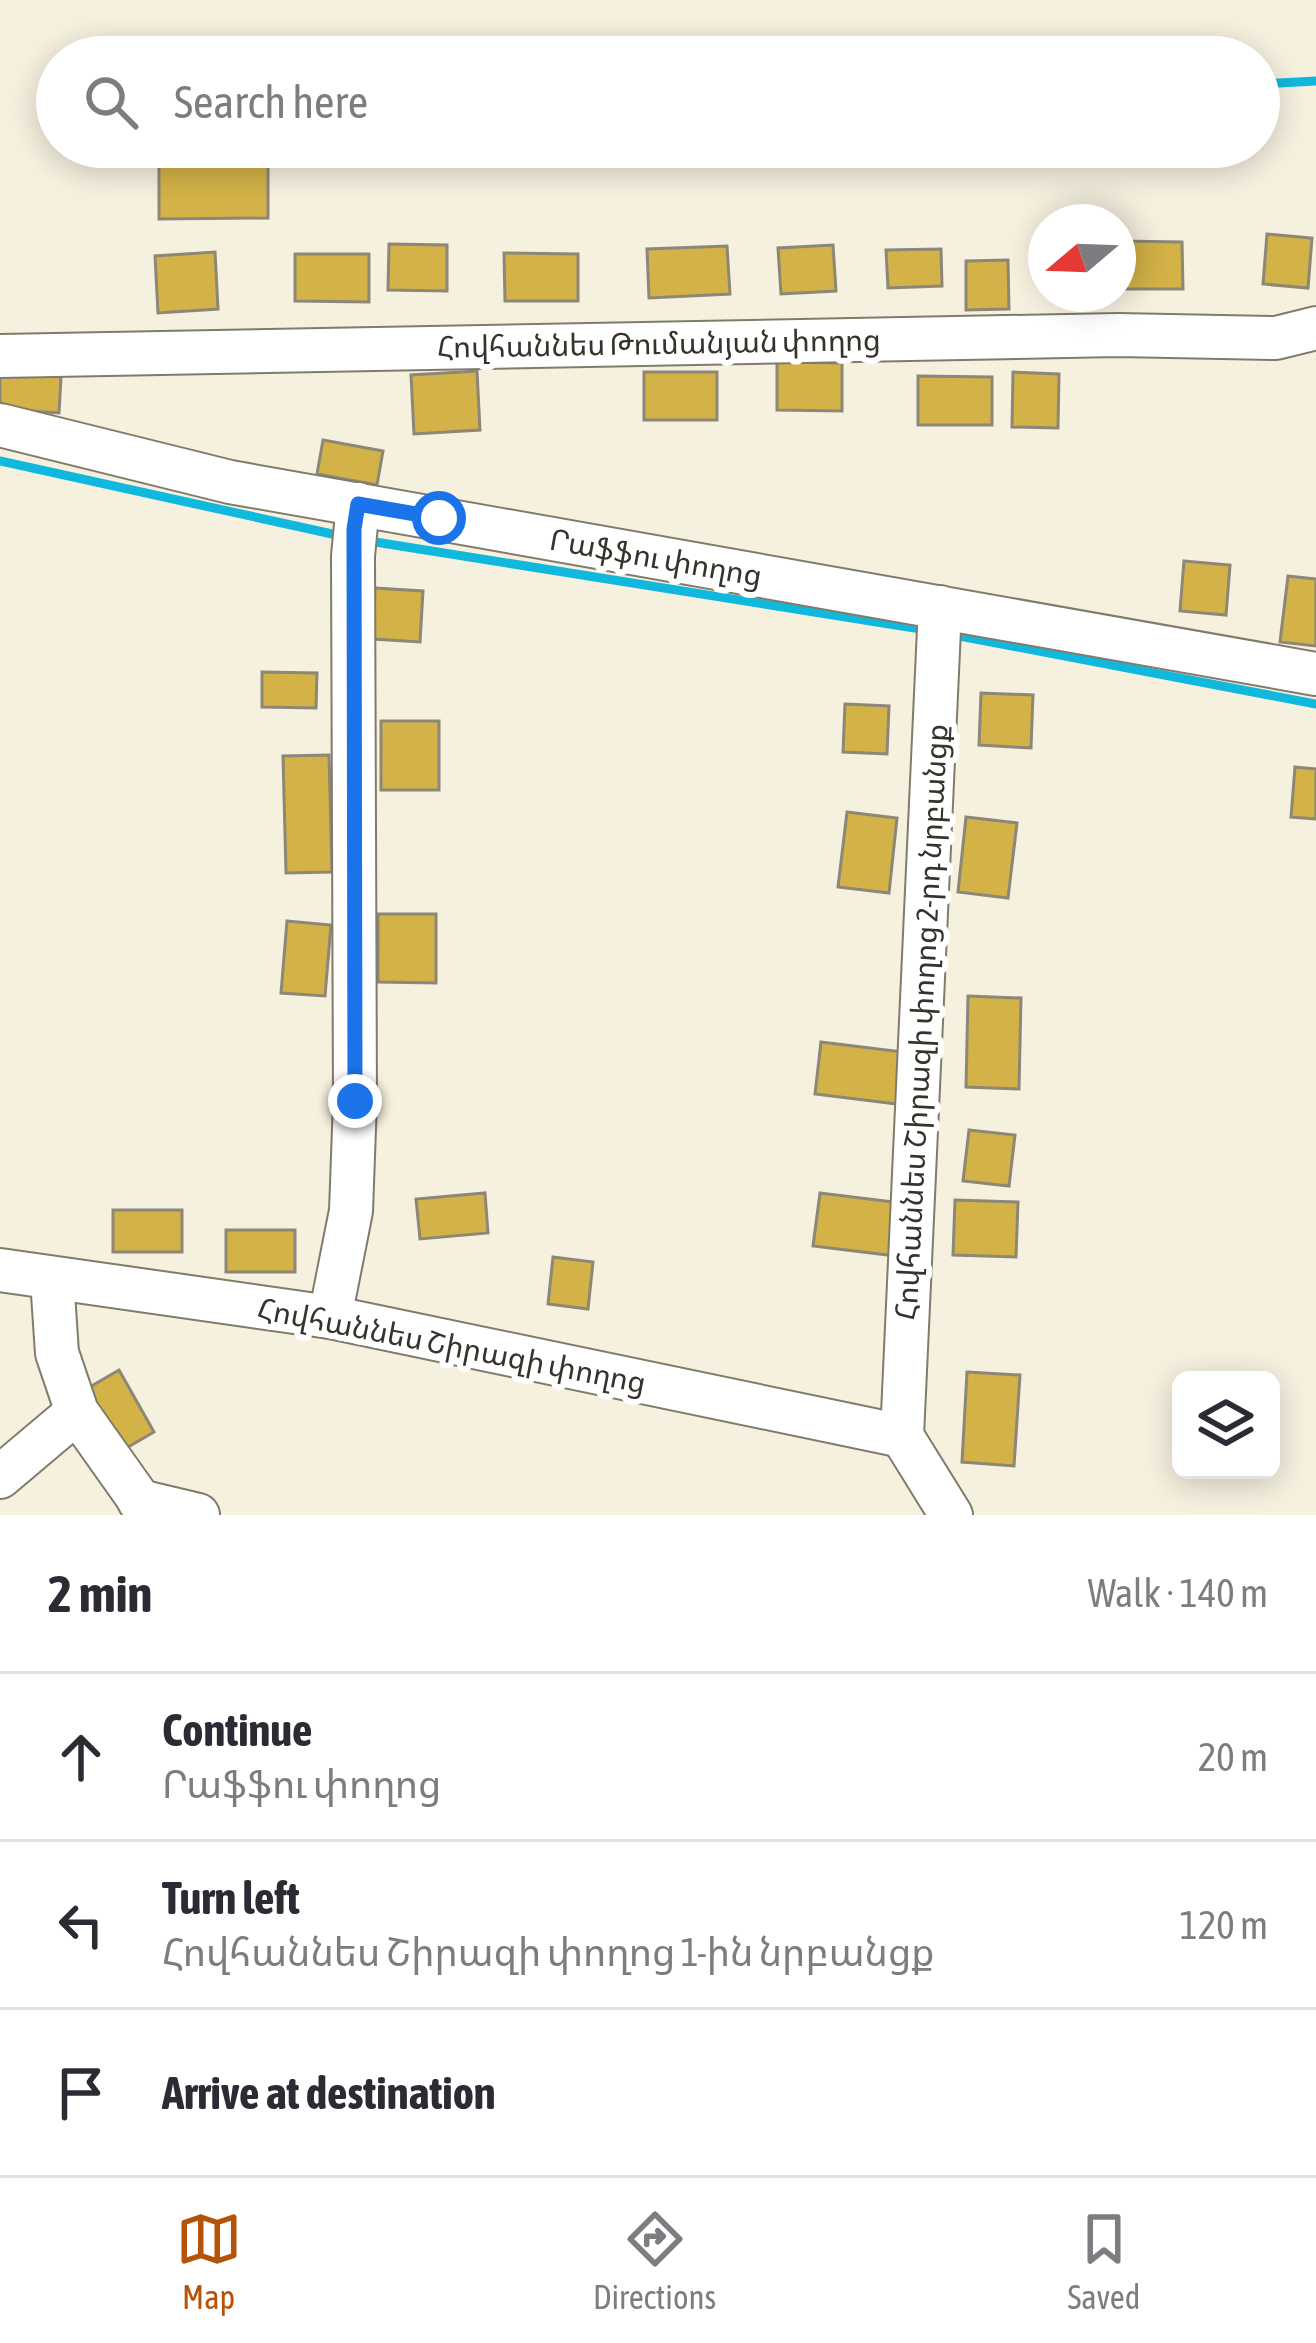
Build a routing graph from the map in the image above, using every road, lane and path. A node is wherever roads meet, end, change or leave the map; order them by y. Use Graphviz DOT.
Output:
graph roads {
  1 [pos="1316,328"];
  2 [pos="0,356"];
  3 [pos="0,424"];
  4 [pos="358,504"];
  5 [pos="940,624"];
  6 [pos="1316,674"];
  7 [pos="0,1270"];
  8 [pos="52,1279"];
  9 [pos="330,1317"];
  10 [pos="77,1412"];
  11 [pos="902,1436"];
  12 [pos="0,1477"];
  13 [pos="145,1508"];
  14 [pos="198,1515"];
  15 [pos="951,1515"];
  1 -- 2 [label="street, Հովհաննես Թումանյան փողոց"];
  3 -- 4 [label="street, Րաֆֆու փողոց"];
  4 -- 5 [label="street, Րաֆֆու փողոց"];
  4 -- 9 [label="street"];
  5 -- 6 [label="street, Րաֆֆու փողոց"];
  5 -- 11 [label="street, Հովհաննես Շիրազի փողոց 2-րդ նրբանցք"];
  7 -- 8 [label="street, Հովհաննես Շիրազի փողոց"];
  8 -- 9 [label="street, Հովհաննես Շիրազի փողոց"];
  8 -- 10 [label="street"];
  9 -- 11 [label="street, Հովհաննես Շիրազի փողոց"];
  10 -- 12 [label="street"];
  10 -- 13 [label="street"];
  11 -- 15 [label="street"];
  13 -- 14 [label="street"];
}
